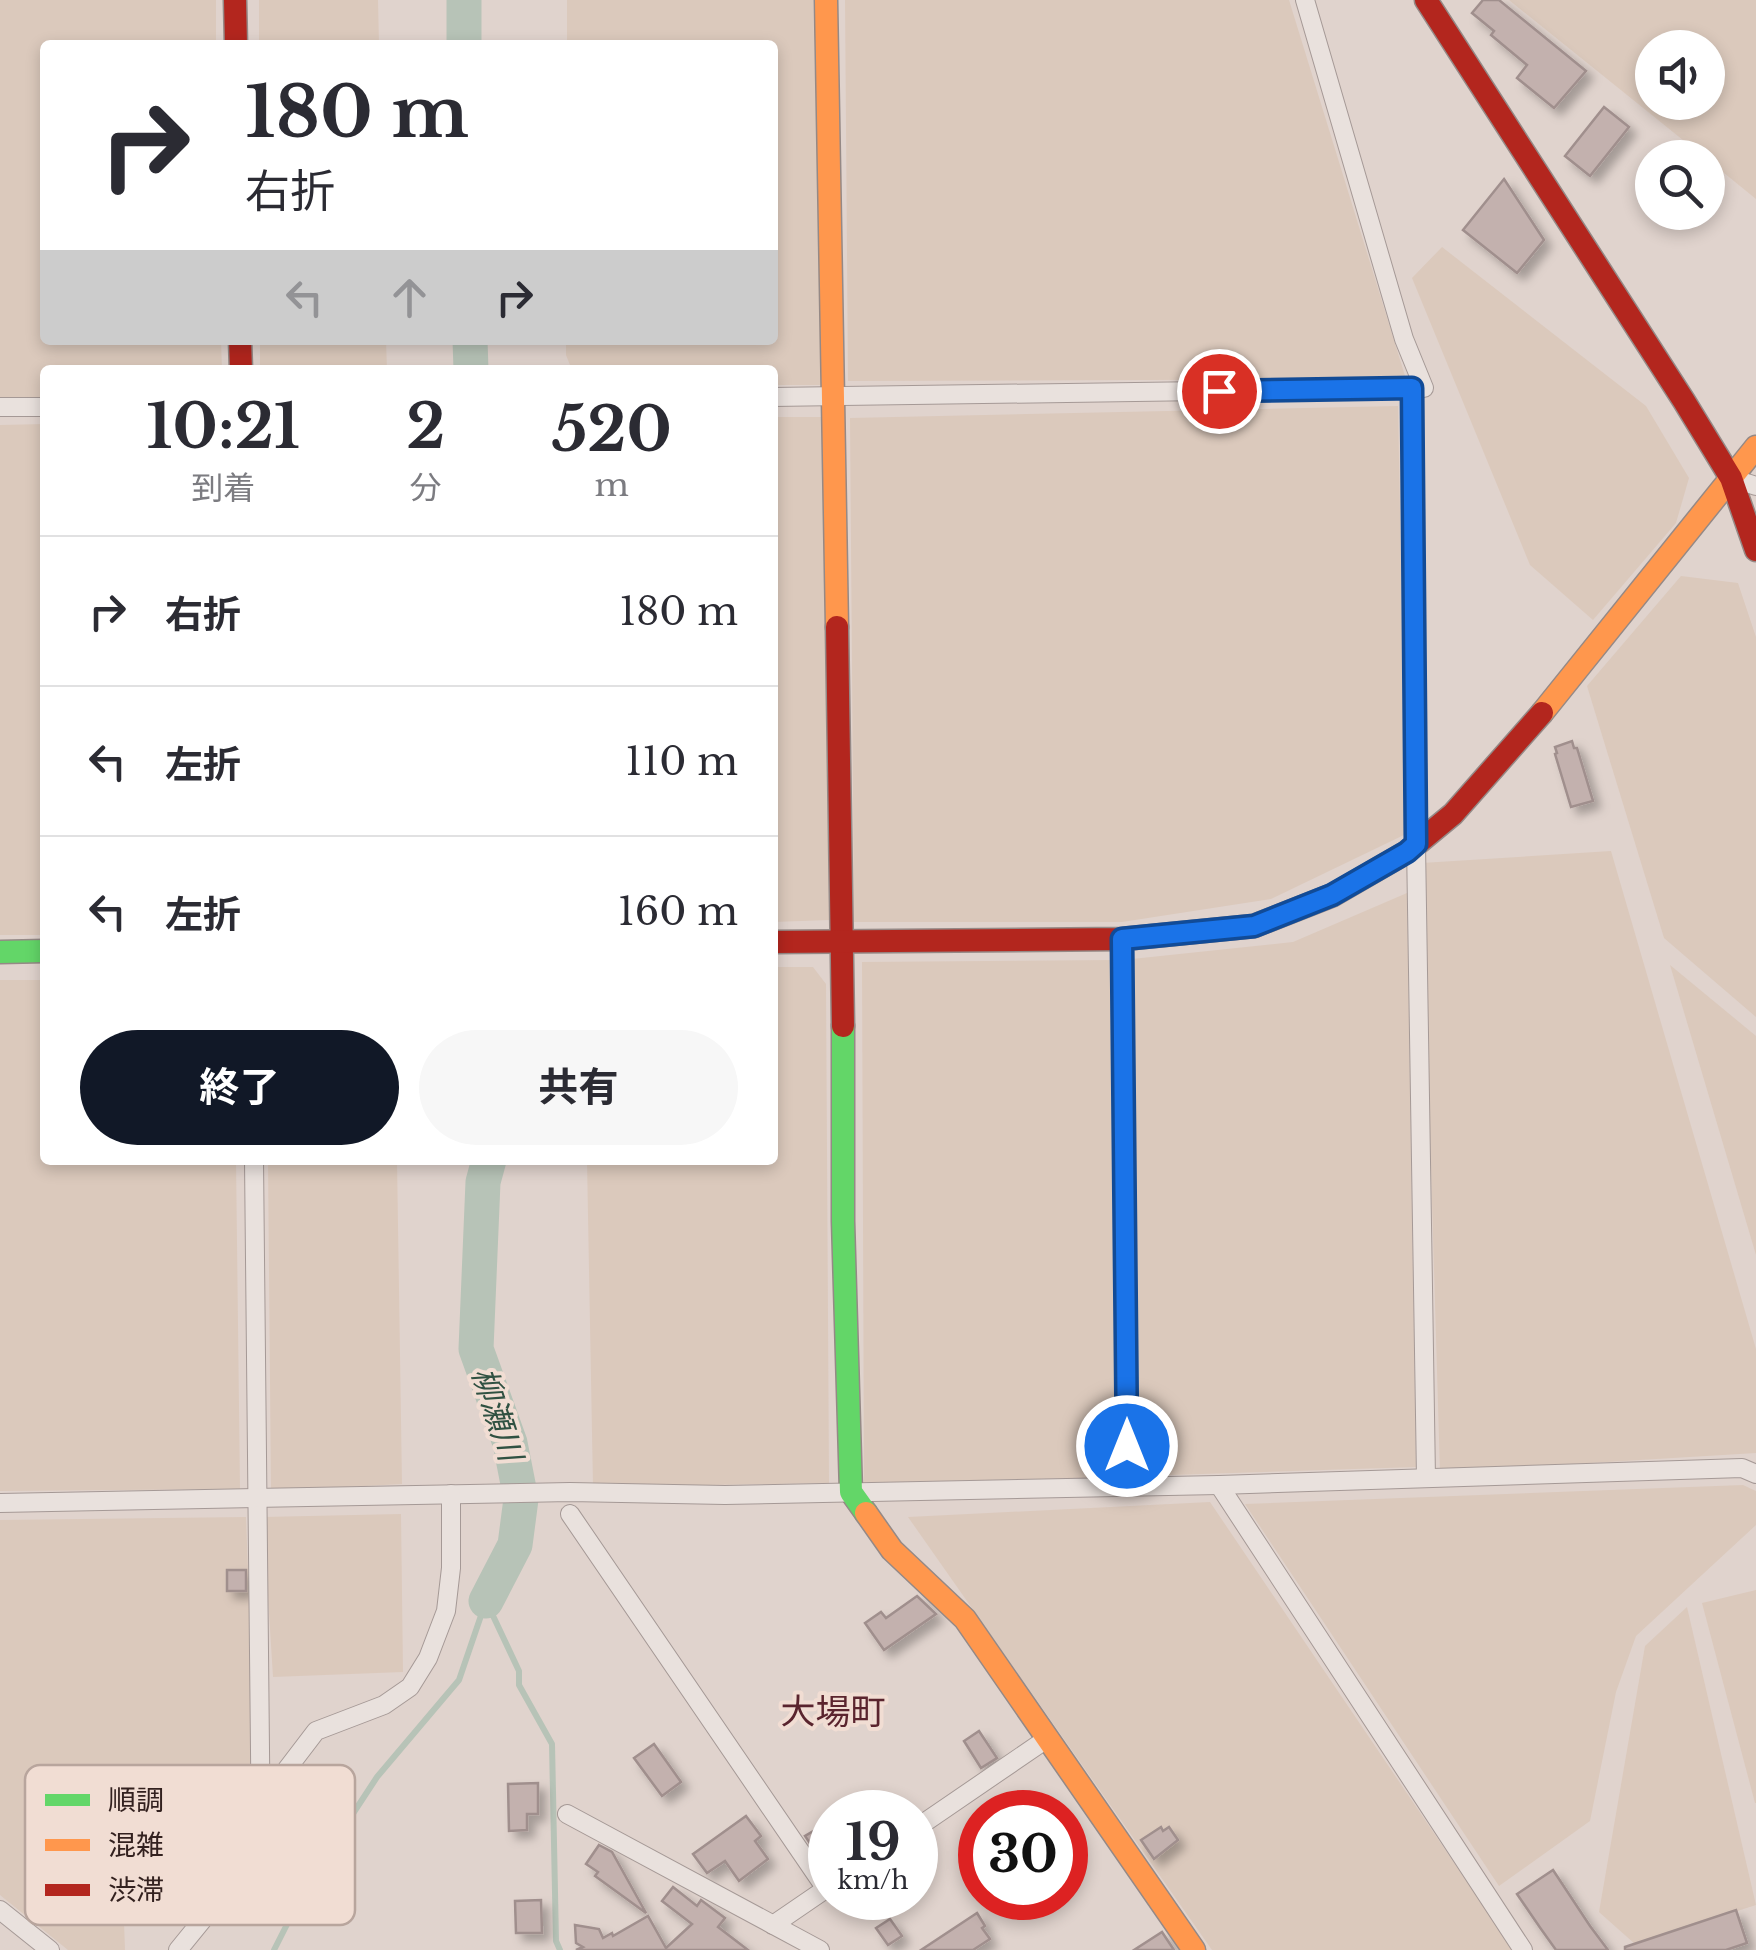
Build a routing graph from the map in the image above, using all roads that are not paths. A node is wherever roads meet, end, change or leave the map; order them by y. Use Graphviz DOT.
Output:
graph roads {
  1 [pos="236,0"];
  2 [pos="826,0"];
  3 [pos="1304,0"];
  4 [pos="1426,0"];
  5 [pos="236,40"];
  6 [pos="1412,388"];
  7 [pos="833,396"];
  8 [pos="778,397"];
  9 [pos="0,407"];
  10 [pos="40,407"];
  11 [pos="1756,447"];
  12 [pos="1731,478"];
  13 [pos="1756,486"];
  14 [pos="1756,550"];
  15 [pos="1416,844"];
  16 [pos="1122,939"];
  17 [pos="778,942"];
  18 [pos="843,942"];
  19 [pos="0,952"];
  20 [pos="40,952"];
  21 [pos="254,1165"];
  22 [pos="1756,1474"];
  23 [pos="1426,1478"];
  24 [pos="1219,1485"];
  25 [pos="1127,1486"];
  26 [pos="851,1492"];
  27 [pos="455,1494"];
  28 [pos="257,1497"];
  29 [pos="0,1503"];
  30 [pos="570,1514"];
  31 [pos="1048,1738"];
  32 [pos="260,1765"];
  33 [pos="290,1765"];
  34 [pos="938,1813"];
  35 [pos="567,1814"];
  36 [pos="808,1859"];
  37 [pos="808,1901"];
  38 [pos="0,1910"];
  39 [pos="198,1925"];
  40 [pos="773,1925"];
  41 [pos="50,1950"];
  42 [pos="178,1950"];
  43 [pos="820,1950"];
  44 [pos="1194,1950"];
  45 [pos="1523,1950"];
  1 -- 5 [label="street"];
  2 -- 7 [label="street"];
  3 -- 6 [label="street"];
  4 -- 12 [label="street"];
  6 -- 7 [label="street"];
  6 -- 15 [label="street"];
  7 -- 8 [label="street"];
  7 -- 18 [label="street"];
  9 -- 10 [label="street"];
  11 -- 12 [label="street"];
  12 -- 13 [label="street"];
  12 -- 14 [label="street"];
  12 -- 15 [label="street"];
  15 -- 16 [label="street"];
  15 -- 23 [label="street"];
  16 -- 18 [label="street"];
  16 -- 25 [label="street"];
  17 -- 18 [label="street"];
  18 -- 26 [label="street"];
  19 -- 20 [label="street"];
  21 -- 28 [label="street"];
  22 -- 23 [label="street"];
  23 -- 24 [label="street"];
  24 -- 25 [label="street"];
  24 -- 45 [label="street"];
  25 -- 26 [label="street"];
  26 -- 27 [label="street"];
  26 -- 31 [label="street"];
  27 -- 28 [label="street"];
  27 -- 33 [label="street"];
  28 -- 29 [label="street"];
  28 -- 32 [label="street"];
  30 -- 36 [label="street"];
  31 -- 34 [label="street"];
  31 -- 44 [label="street"];
  35 -- 40 [label="street"];
  37 -- 40 [label="street"];
  38 -- 41 [label="street"];
  39 -- 42 [label="street"];
  40 -- 43 [label="street"];
}
